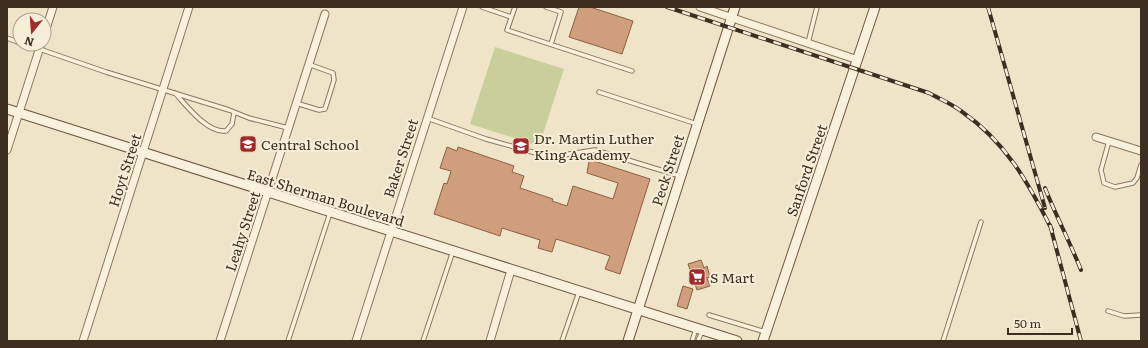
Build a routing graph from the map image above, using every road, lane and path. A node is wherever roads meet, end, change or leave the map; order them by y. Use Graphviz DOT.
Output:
graph roads {
  1 [pos="189,7"];
  2 [pos="463,7"];
  3 [pos="482,7"];
  4 [pos="515,7"];
  5 [pos="546,7"];
  6 [pos="563,7"];
  7 [pos="700,7"];
  8 [pos="735,7"];
  9 [pos="817,7"];
  10 [pos="875,7"];
  11 [pos="713,9"];
  12 [pos="561,12"];
  13 [pos="325,14"];
  14 [pos="512,17"];
  15 [pos="731,17"];
  16 [pos="808,43"];
  17 [pos="551,44"];
  18 [pos="52,51"];
  19 [pos="38,52"];
  20 [pos="858,60"];
  21 [pos="308,64"];
  22 [pos="632,71"];
  23 [pos="163,89"];
  24 [pos="599,92"];
  25 [pos="174,93"];
  26 [pos="296,103"];
  27 [pos="7,110"];
  28 [pos="19,113"];
  29 [pos="234,113"];
  30 [pos="427,118"];
  31 [pos="697,124"];
  32 [pos="288,128"];
  33 [pos="1096,137"];
  34 [pos="1109,141"];
  35 [pos="7,150"];
  36 [pos="1141,151"];
  37 [pos="143,153"];
  38 [pos="1141,165"];
  39 [pos="680,176"];
  40 [pos="267,193"];
  41 [pos="330,213"];
  42 [pos="981,222"];
  43 [pos="390,231"];
  44 [pos="453,251"];
  45 [pos="511,270"];
  46 [pos="579,291"];
  47 [pos="638,309"];
  48 [pos="1108,311"];
  49 [pos="709,315"];
  50 [pos="1141,316"];
  51 [pos="699,329"];
  52 [pos="766,332"];
  53 [pos="83,341"];
  54 [pos="220,341"];
  55 [pos="288,341"];
  56 [pos="356,341"];
  57 [pos="423,341"];
  58 [pos="490,341"];
  59 [pos="562,341"];
  60 [pos="628,341"];
  61 [pos="692,341"];
  62 [pos="698,341"];
  63 [pos="737,341"];
  64 [pos="763,341"];
  65 [pos="943,341"];
  1 -- 23 [label="street, Hoyt Street"];
  2 -- 30 [label="street, Baker Street"];
  3 -- 14 [label="lane"];
  4 -- 14 [label="lane"];
  5 -- 12 [label="lane"];
  6 -- 12 [label="lane"];
  7 -- 11 [label="street"];
  8 -- 15 [label="main road, Peck Street"];
  9 -- 16 [label="lane"];
  10 -- 20 [label="main road, Sanford Street"];
  11 -- 15 [label="street"];
  12 -- 17 [label="lane"];
  13 -- 21 [label="street, Leahy Street"];
  14 -- 17 [label="lane"];
  15 -- 16 [label="street"];
  15 -- 31 [label="main road, Peck Street"];
  16 -- 20 [label="street"];
  17 -- 22 [label="lane"];
  18 -- 23 [label="lane"];
  19 -- 28 [label="street"];
  20 -- 52 [label="main road, Sanford Street"];
  21 -- 26 [label="street, Leahy Street"];
  21 -- 26 [label="lane"];
  23 -- 25 [label="lane"];
  23 -- 37 [label="street, Hoyt Street"];
  24 -- 31 [label="lane"];
  25 -- 29 [label="lane"];
  25 -- 29 [label="lane"];
  26 -- 32 [label="street, Leahy Street"];
  27 -- 28 [label="main road, East Sherman Boulevard"];
  28 -- 35 [label="street"];
  28 -- 37 [label="main road, East Sherman Boulevard"];
  29 -- 32 [label="lane"];
  30 -- 39 [label="lane"];
  30 -- 43 [label="street, Baker Street"];
  31 -- 39 [label="main road, Peck Street"];
  32 -- 40 [label="street, Leahy Street"];
  33 -- 34 [label="street"];
  34 -- 36 [label="street"];
  34 -- 38 [label="lane"];
  37 -- 40 [label="main road, East Sherman Boulevard"];
  37 -- 53 [label="street, Hoyt Street"];
  39 -- 47 [label="main road, Peck Street"];
  40 -- 41 [label="main road, East Sherman Boulevard"];
  40 -- 54 [label="street, Leahy Street"];
  41 -- 43 [label="main road, East Sherman Boulevard"];
  41 -- 55 [label="lane"];
  42 -- 65 [label="lane"];
  43 -- 44 [label="main road, East Sherman Boulevard"];
  43 -- 56 [label="street, Baker Street"];
  44 -- 45 [label="main road, East Sherman Boulevard"];
  44 -- 57 [label="lane"];
  45 -- 46 [label="main road, East Sherman Boulevard"];
  45 -- 58 [label="street"];
  46 -- 47 [label="main road, East Sherman Boulevard"];
  46 -- 59 [label="lane"];
  47 -- 51 [label="main road, East Sherman Boulevard"];
  47 -- 60 [label="main road, Peck Street"];
  48 -- 50 [label="lane"];
  49 -- 52 [label="lane"];
  51 -- 61 [label="lane"];
  51 -- 62 [label="lane"];
  51 -- 63 [label="main road, East Sherman Boulevard"];
  52 -- 64 [label="main road, Sanford Street"];
}
